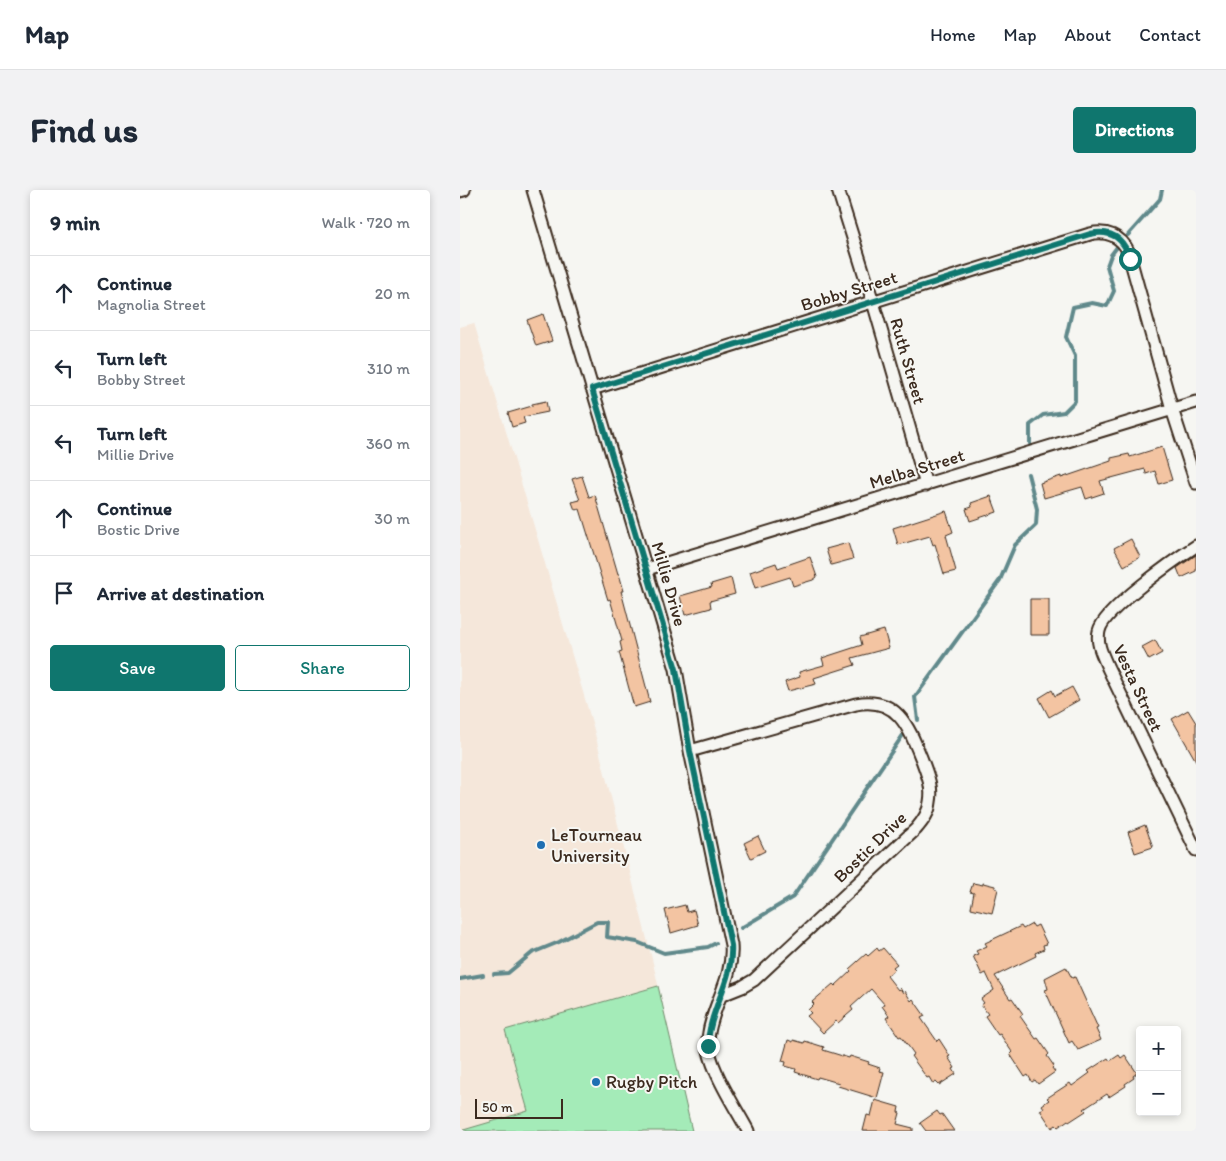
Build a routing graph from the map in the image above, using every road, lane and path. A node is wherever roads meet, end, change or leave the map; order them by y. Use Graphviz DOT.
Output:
graph roads {
  1 [pos="464,190"];
  2 [pos="533,190"];
  3 [pos="838,190"];
  4 [pos="460,191"];
  5 [pos="873,302"];
  6 [pos="592,389"];
  7 [pos="1196,402"];
  8 [pos="1172,409"];
  9 [pos="1196,483"];
  10 [pos="926,485"];
  11 [pos="1196,546"];
  12 [pos="647,569"];
  13 [pos="690,751"];
  14 [pos="1196,850"];
  15 [pos="722,995"];
  16 [pos="748,1131"];
  1 -- 4 [label="street"];
  2 -- 6 [label="street, Millie Drive"];
  3 -- 5 [label="street, Ruth Street"];
  5 -- 6 [label="street, Bobby Street"];
  5 -- 8 [label="street, Bobby Street"];
  5 -- 10 [label="street, Ruth Street"];
  6 -- 12 [label="street, Millie Drive"];
  7 -- 8 [label="street, Melba Street"];
  8 -- 9 [label="street"];
  8 -- 10 [label="street, Melba Street"];
  10 -- 12 [label="street, Melba Street"];
  11 -- 14 [label="street, Vesta Street"];
  12 -- 13 [label="street, Millie Drive"];
  13 -- 15 [label="street, Millie Drive"];
  13 -- 15 [label="street, Bostic Drive"];
  15 -- 16 [label="street"];
}
